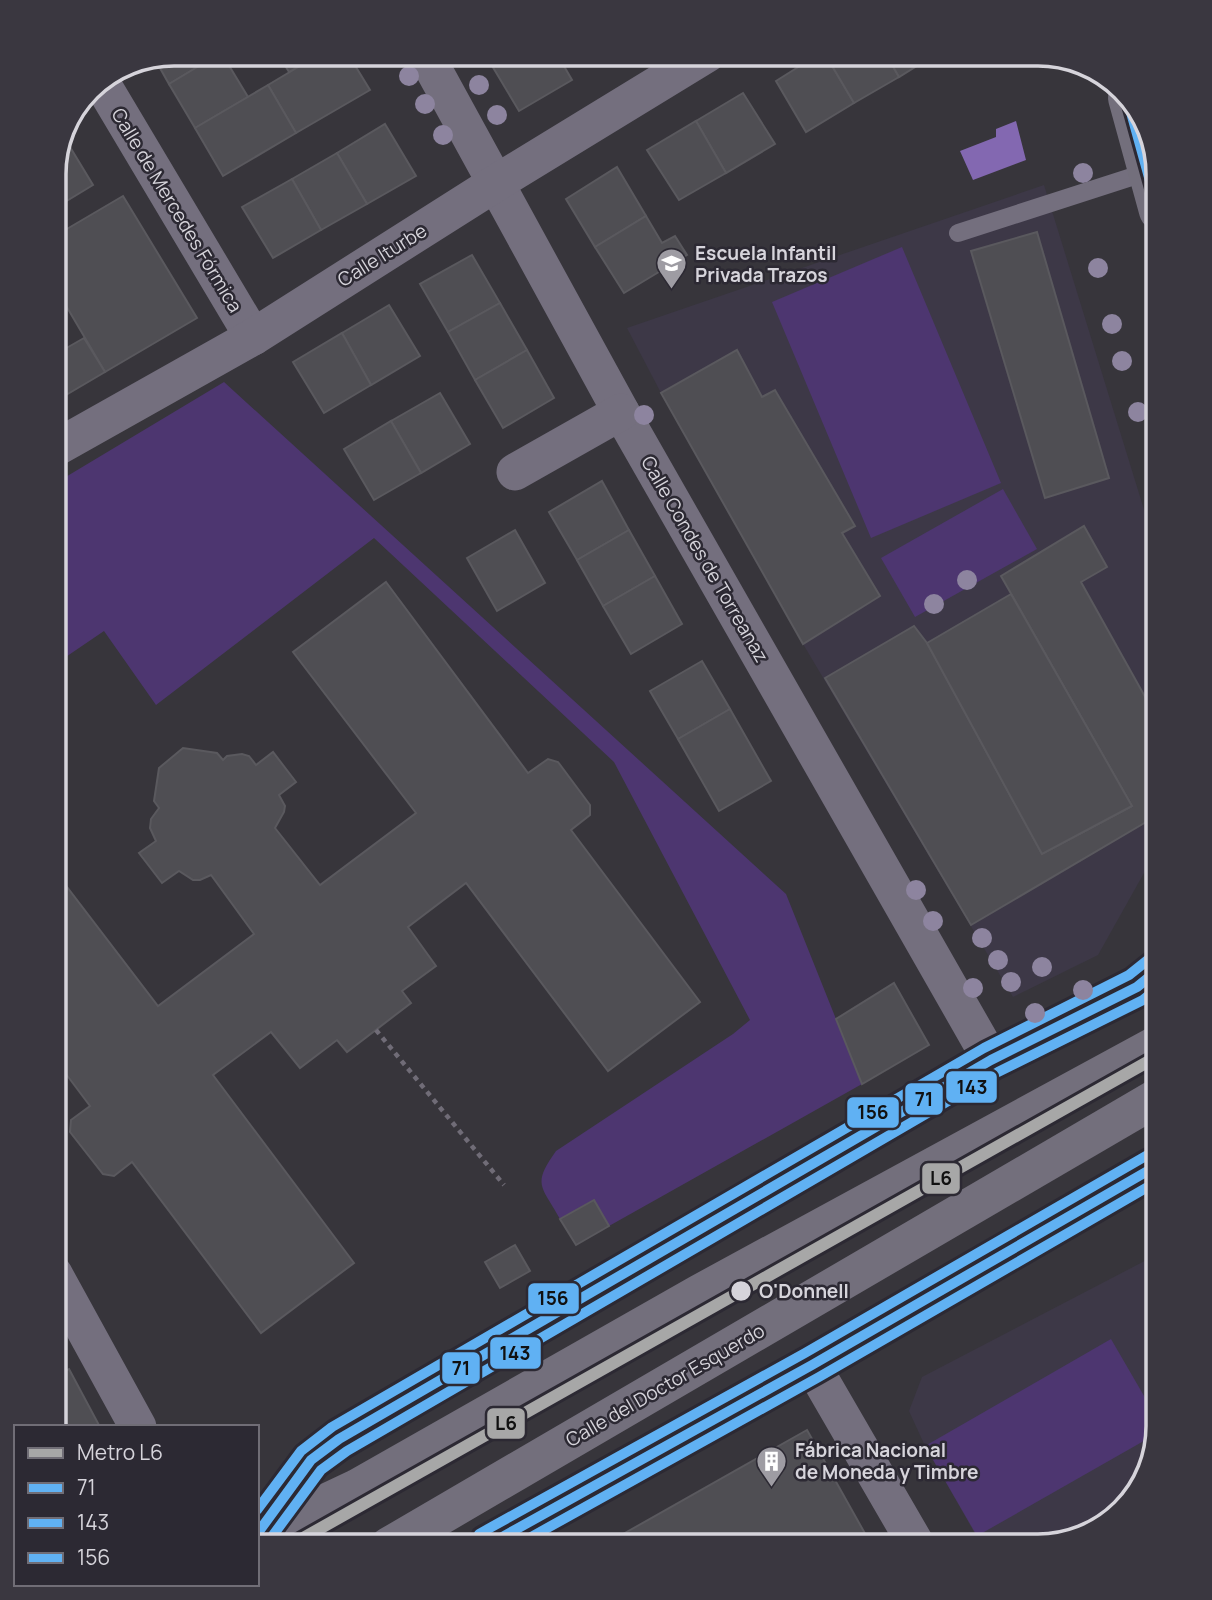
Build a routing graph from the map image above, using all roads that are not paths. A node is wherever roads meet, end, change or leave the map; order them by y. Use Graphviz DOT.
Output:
graph roads {
  1 [pos="432,66"];
  2 [pos="686,67"];
  3 [pos="106,91"];
  4 [pos="1136,131"];
  5 [pos="1145,166"];
  6 [pos="1146,172"];
  7 [pos="496,183"];
  8 [pos="958,233"];
  9 [pos="253,337"];
  10 [pos="621,412"];
  11 [pos="67,442"];
  12 [pos="515,472"];
  13 [pos="1146,980"];
  14 [pos="1146,1051"];
  15 [pos="991,1060"];
  16 [pos="1146,1104"];
  17 [pos="1146,1172"];
  18 [pos="66,1296"];
  19 [pos="812,1364"];
  20 [pos="137,1425"];
  21 [pos="259,1531"];
  22 [pos="259,1533"];
  23 [pos="410,1534"];
  24 [pos="507,1534"];
  25 [pos="910,1534"];
  1 -- 7 [label="street, Calle Condes de Torreanaz"];
  2 -- 7 [label="street, Calle Iturbe"];
  3 -- 9 [label="street, Calle de Mercedes Fórmica"];
  4 -- 5 [label="main road"];
  6 -- 8 [label="lane"];
  7 -- 9 [label="street, Calle Iturbe"];
  7 -- 10 [label="street, Calle Condes de Torreanaz"];
  9 -- 11 [label="street, Calle Iturbe"];
  10 -- 12 [label="street"];
  10 -- 15 [label="street, Calle Condes de Torreanaz"];
  13 -- 15 [label="street"];
  14 -- 22 [label="main road"];
  15 -- 21 [label="street"];
  16 -- 23 [label="main road, Calle del Doctor Esquerdo"];
  17 -- 19 [label="street"];
  18 -- 20 [label="street"];
  19 -- 24 [label="street"];
  19 -- 25 [label="street"];
}
